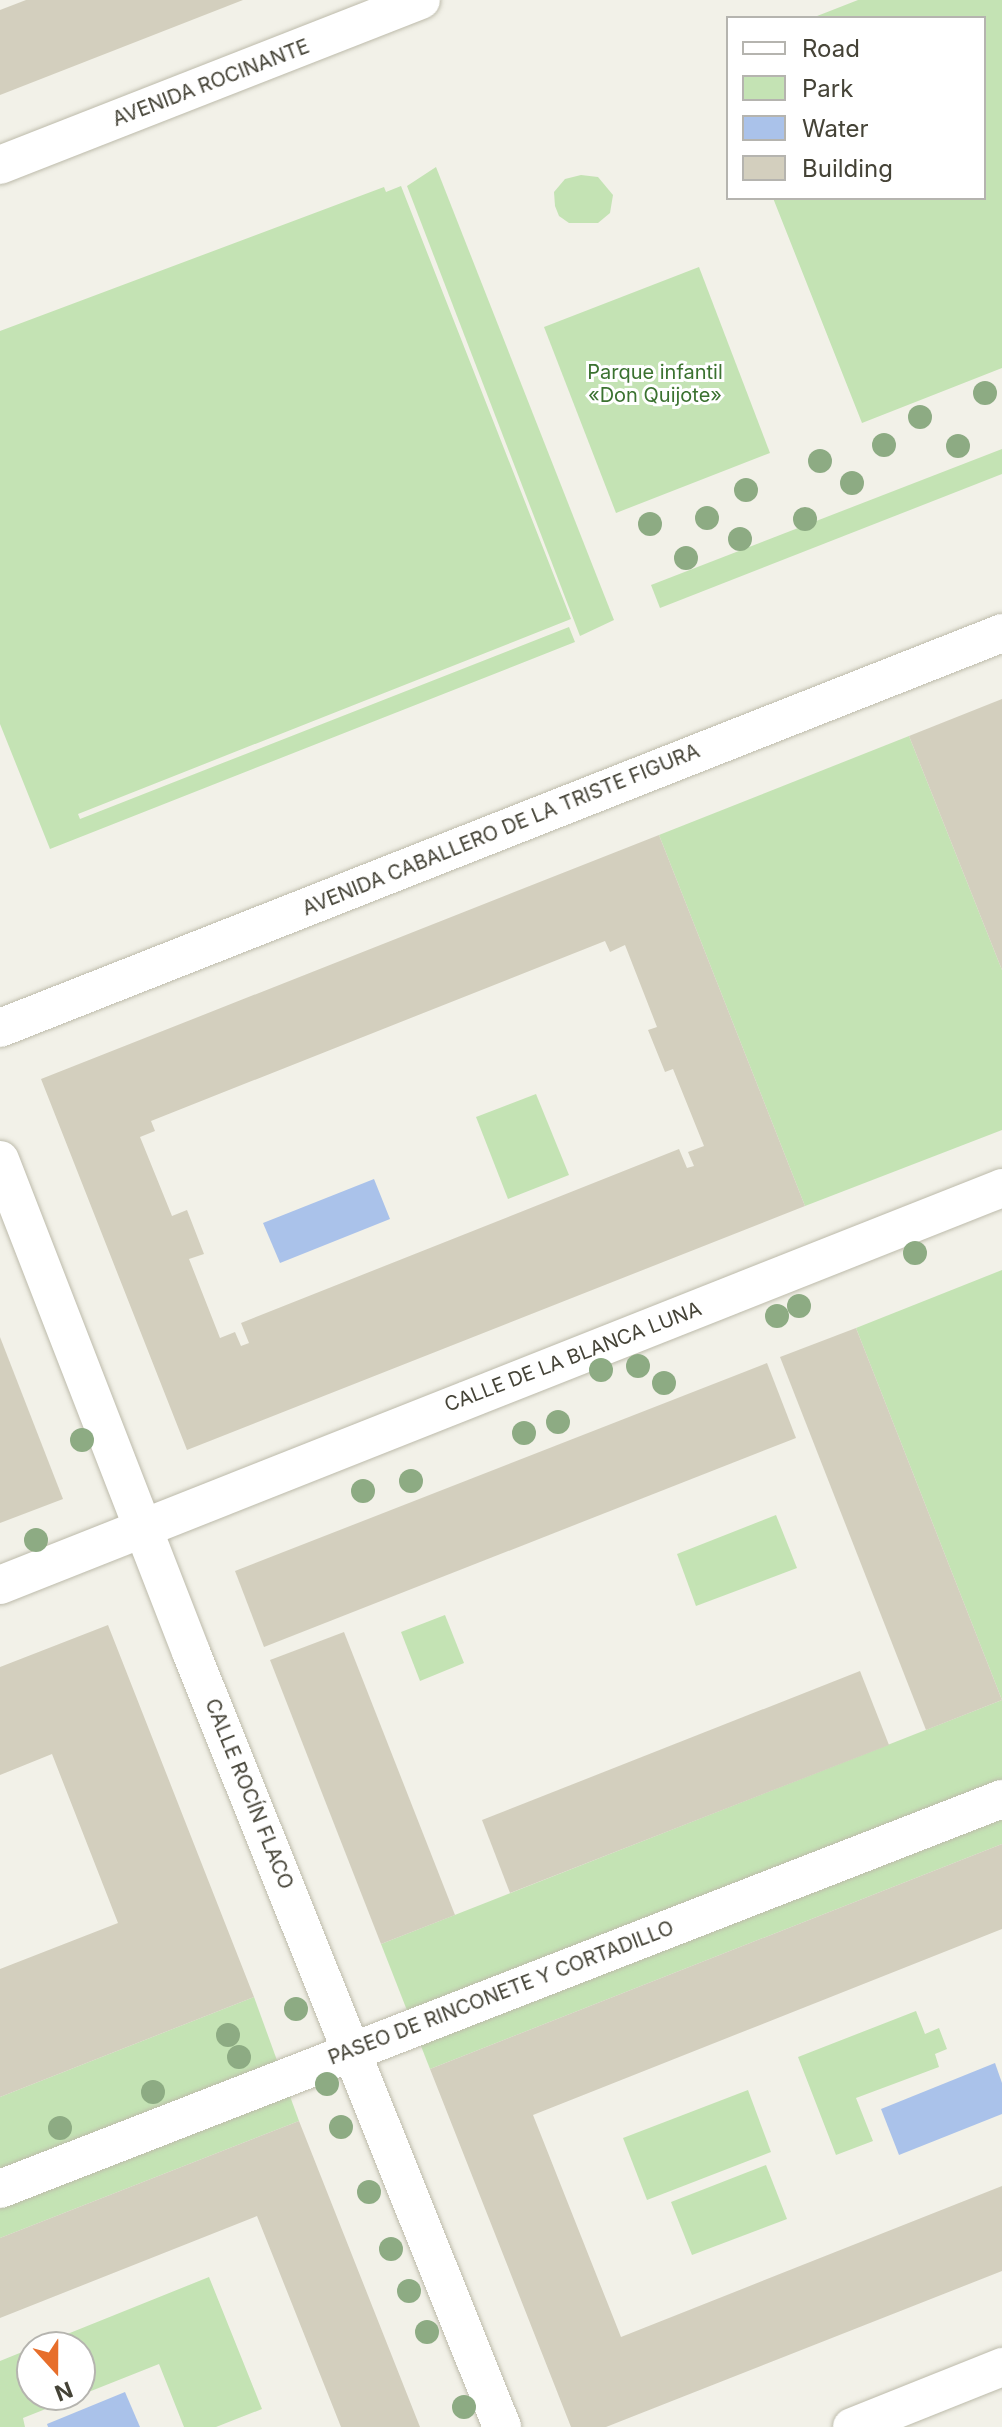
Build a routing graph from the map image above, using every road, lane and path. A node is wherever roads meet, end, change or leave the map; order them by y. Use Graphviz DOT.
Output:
graph roads {
  1 [pos="421,0"];
  2 [pos="0,165"];
  3 [pos="1002,633"];
  4 [pos="0,1028"];
  5 [pos="0,1160"];
  6 [pos="1002,1188"];
  7 [pos="145,1527"];
  8 [pos="0,1585"];
  9 [pos="1002,1799"];
  10 [pos="353,2051"];
  11 [pos="0,2189"];
  12 [pos="1002,2367"];
  13 [pos="502,2427"];
  14 [pos="852,2427"];
  1 -- 2 [label="street, AVENIDA ROCINANTE"];
  3 -- 4 [label="street, AVENIDA CABALLERO DE LA TRISTE FIGURA"];
  5 -- 7 [label="street, CALLE ROCÍN FLACO"];
  6 -- 7 [label="street, CALLE DE LA BLANCA LUNA"];
  7 -- 8 [label="street, CALLE DE LA BLANCA LUNA"];
  7 -- 10 [label="street, CALLE ROCÍN FLACO"];
  9 -- 10 [label="street, PASEO DE RINCONETE Y CORTADILLO"];
  10 -- 11 [label="street, PASEO DE RINCONETE Y CORTADILLO"];
  10 -- 13 [label="street, CALLE ROCÍN FLACO"];
  12 -- 14 [label="street"];
}
